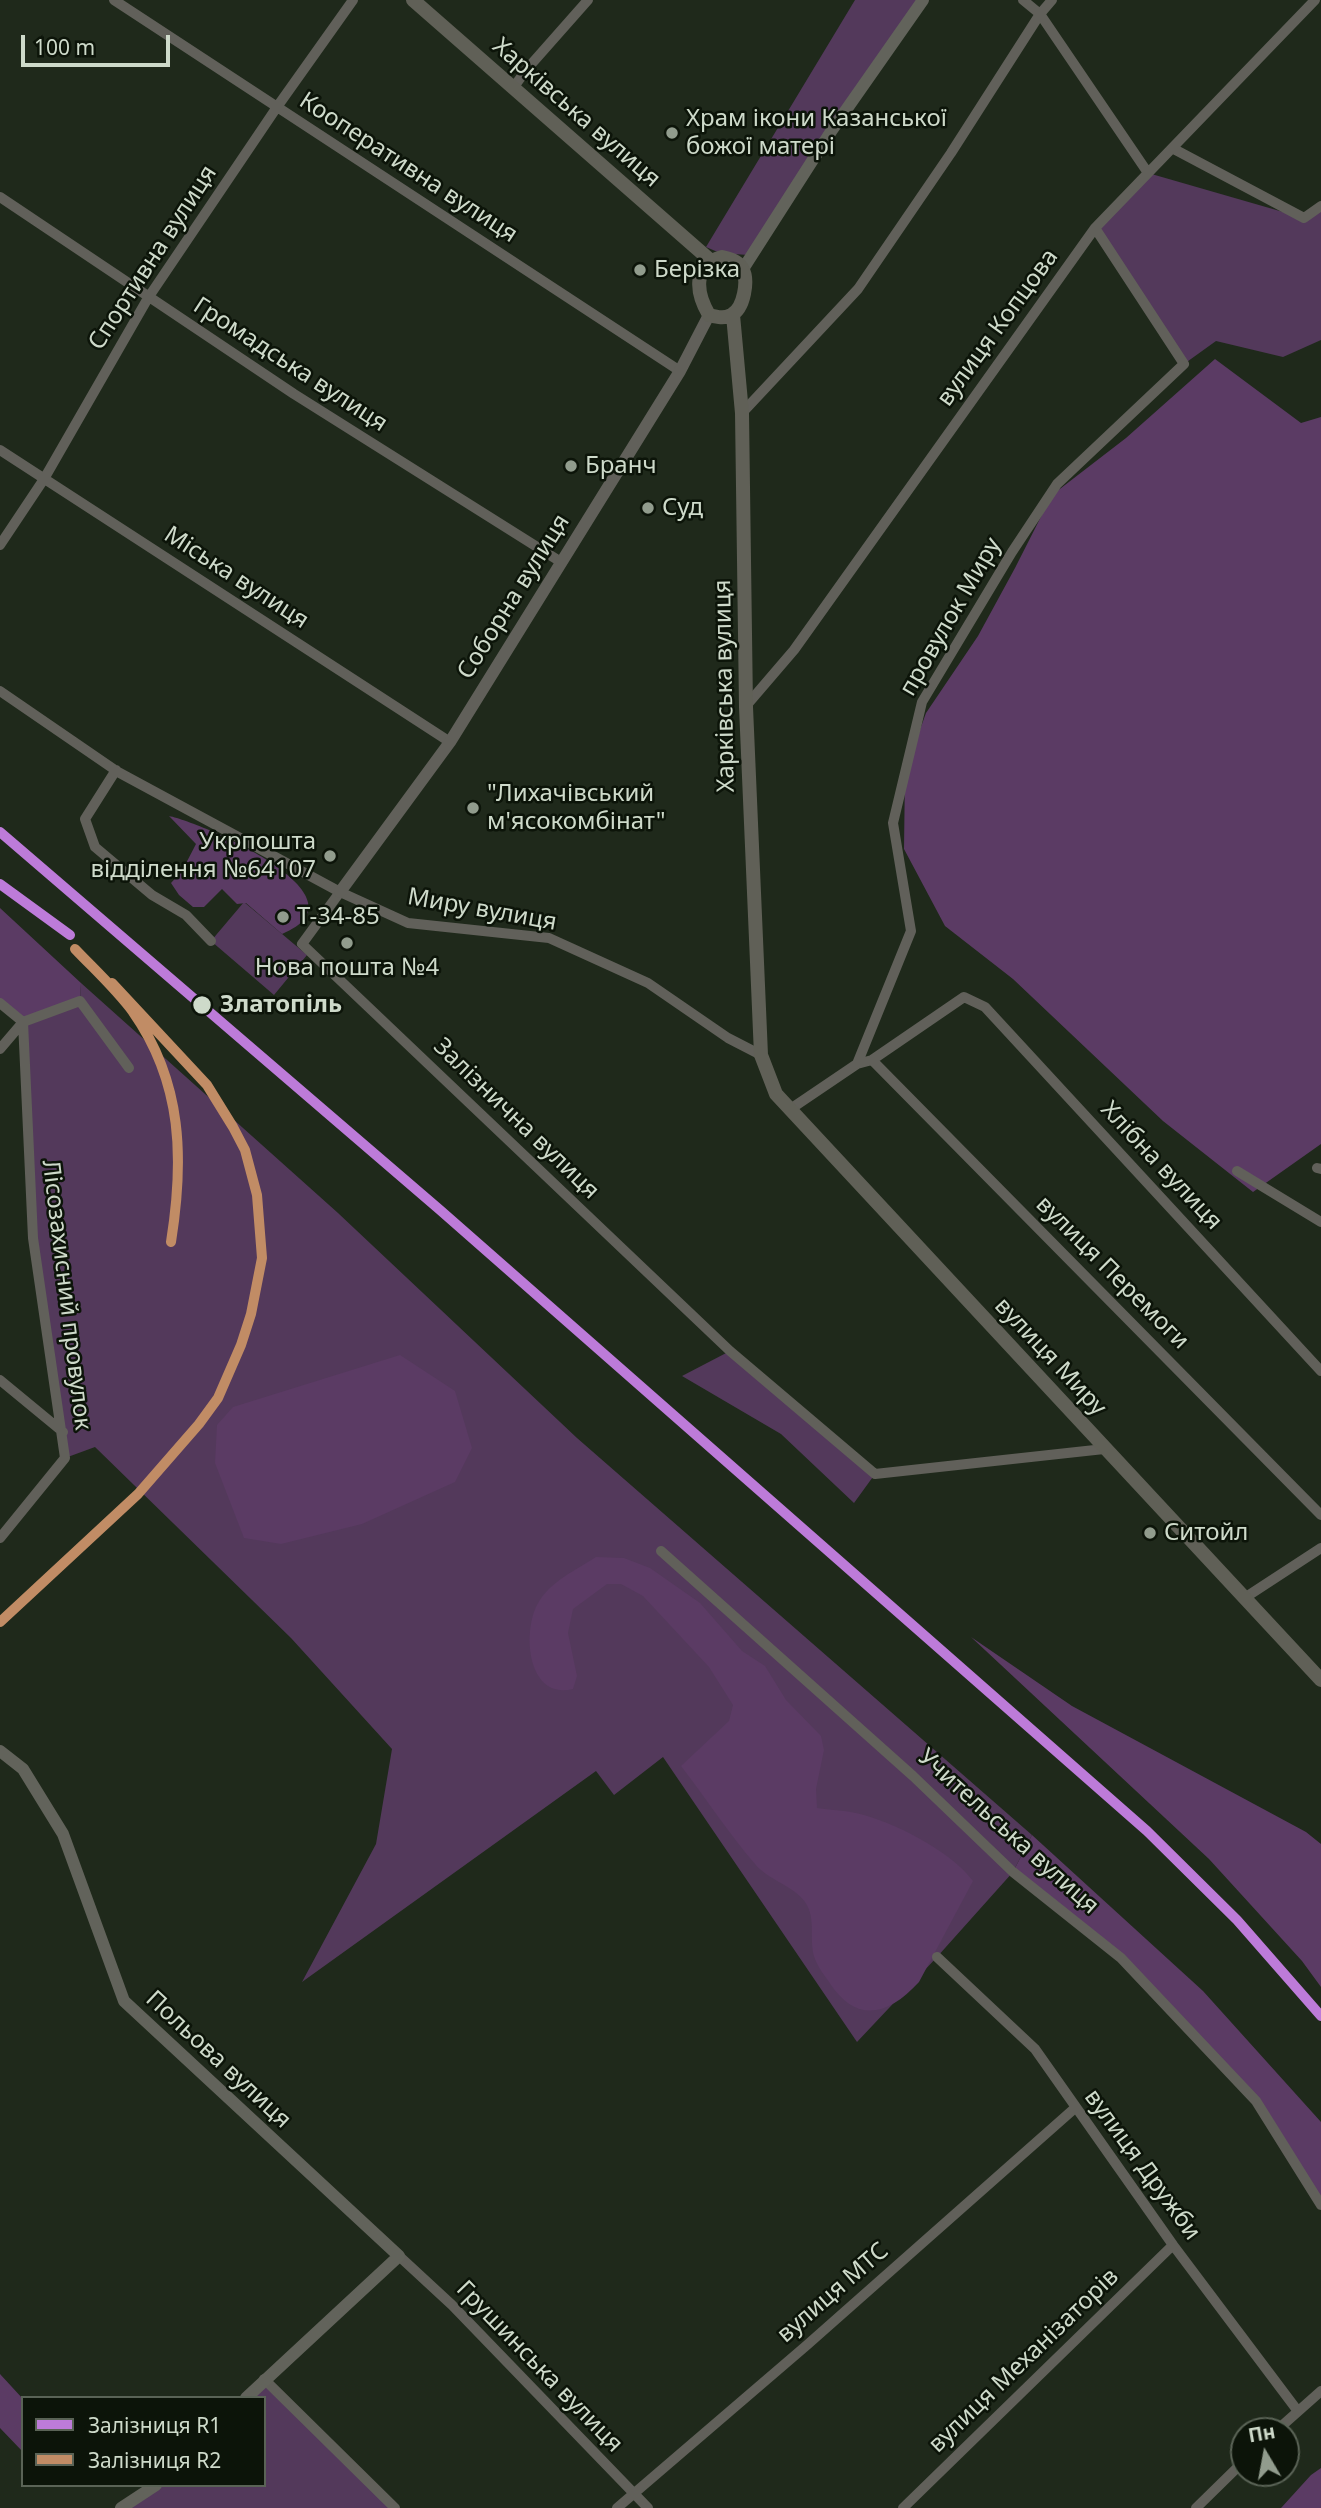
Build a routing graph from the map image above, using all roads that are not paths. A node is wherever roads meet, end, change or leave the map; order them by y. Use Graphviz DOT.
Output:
graph roads {
  1 [pos="114,0"];
  2 [pos="354,0"];
  3 [pos="413,0"];
  4 [pos="588,0"];
  5 [pos="923,0"];
  6 [pos="1023,0"];
  7 [pos="1052,0"];
  8 [pos="1315,0"];
  9 [pos="1040,14"];
  10 [pos="513,88"];
  11 [pos="277,107"];
  12 [pos="1172,148"];
  13 [pos="1148,173"];
  14 [pos="0,197"];
  15 [pos="1321,206"];
  16 [pos="1095,228"];
  17 [pos="710,260"];
  18 [pos="743,269"];
  19 [pos="148,298"];
  20 [pos="709,315"];
  21 [pos="733,315"];
  22 [pos="680,371"];
  23 [pos="742,413"];
  24 [pos="0,450"];
  25 [pos="44,479"];
  26 [pos="0,545"];
  27 [pos="561,562"];
  28 [pos="0,691"];
  29 [pos="746,706"];
  30 [pos="450,742"];
  31 [pos="116,770"];
  32 [pos="340,892"];
  33 [pos="211,941"];
  34 [pos="0,1003"];
  35 [pos="23,1022"];
  36 [pos="0,1049"];
  37 [pos="761,1055"];
  38 [pos="872,1059"];
  39 [pos="857,1064"];
  40 [pos="130,1068"];
  41 [pos="789,1110"];
  42 [pos="1237,1171"];
  43 [pos="1321,1222"];
  44 [pos="1321,1371"];
  45 [pos="0,1380"];
  46 [pos="63,1432"];
  47 [pos="1104,1449"];
  48 [pos="1321,1515"];
  49 [pos="0,1538"];
  50 [pos="1321,1548"];
  51 [pos="661,1551"];
  52 [pos="1246,1597"];
  53 [pos="1321,1680"];
  54 [pos="0,1751"];
  55 [pos="937,1957"];
  56 [pos="1075,2108"];
  57 [pos="1321,2206"];
  58 [pos="1173,2245"];
  59 [pos="399,2256"];
  60 [pos="264,2379"];
  61 [pos="1321,2391"];
  62 [pos="248,2396"];
  63 [pos="1297,2410"];
  64 [pos="1290,2417"];
  65 [pos="1230,2475"];
  66 [pos="153,2487"];
  67 [pos="633,2494"];
  68 [pos="121,2508"];
  69 [pos="395,2508"];
  70 [pos="617,2508"];
  71 [pos="648,2508"];
  72 [pos="904,2508"];
  73 [pos="1196,2508"];
  1 -- 11 [label="street, Кооперативна вулиця"];
  2 -- 11 [label="street, Спортивна вулиця"];
  3 -- 10 [label="main road, Харківська вулиця"];
  4 -- 10 [label="street"];
  5 -- 18 [label="main road"];
  6 -- 9 [label="street"];
  7 -- 9 [label="street"];
  8 -- 12 [label="street, вулиця Копцова"];
  9 -- 13 [label="street"];
  9 -- 23 [label="street"];
  10 -- 17 [label="main road, Харківська вулиця"];
  11 -- 19 [label="street, Спортивна вулиця"];
  11 -- 22 [label="street, Кооперативна вулиця"];
  12 -- 13 [label="street, вулиця Копцова"];
  12 -- 15 [label="street"];
  13 -- 16 [label="street, вулиця Копцова"];
  14 -- 19 [label="street, Громадська вулиця"];
  16 -- 29 [label="street, вулиця Копцова"];
  16 -- 39 [label="street, провулок Миру"];
  17 -- 18 [label="main road"];
  17 -- 20 [label="main road"];
  18 -- 21 [label="main road"];
  19 -- 25 [label="street, Спортивна вулиця"];
  19 -- 27 [label="street, Громадська вулиця"];
  20 -- 21 [label="main road"];
  20 -- 22 [label="street, Соборна вулиця"];
  21 -- 23 [label="main road, Харківська вулиця"];
  22 -- 27 [label="street, Соборна вулиця"];
  23 -- 29 [label="main road, Харківська вулиця"];
  24 -- 25 [label="street, Міська вулиця"];
  25 -- 26 [label="street, Спортивна вулиця"];
  25 -- 30 [label="street, Міська вулиця"];
  27 -- 30 [label="street, Соборна вулиця"];
  28 -- 31 [label="street"];
  29 -- 37 [label="main road, Харківська вулиця"];
  30 -- 32 [label="street, Соборна вулиця"];
  31 -- 32 [label="street"];
  31 -- 33 [label="street"];
  32 -- 37 [label="street, Миру вулиця"];
  32 -- 47 [label="street, Залізнична вулиця"];
  34 -- 35 [label="street"];
  35 -- 36 [label="street"];
  35 -- 40 [label="street"];
  35 -- 46 [label="street, Лісозахисний провулок"];
  37 -- 41 [label="main road, вулиця Миру"];
  38 -- 39 [label="street"];
  38 -- 44 [label="street, Хлібна вулиця"];
  38 -- 48 [label="street, вулиця Перемоги"];
  39 -- 41 [label="street"];
  41 -- 47 [label="main road, вулиця Миру"];
  42 -- 43 [label="street"];
  45 -- 46 [label="street"];
  46 -- 49 [label="street, Лісозахисний провулок"];
  47 -- 52 [label="main road, вулиця Миру"];
  50 -- 52 [label="street"];
  51 -- 57 [label="street, Учительська вулиця"];
  52 -- 53 [label="main road, вулиця Миру"];
  54 -- 59 [label="main road, Польова вулиця"];
  55 -- 56 [label="street, вулиця Дружби"];
  56 -- 58 [label="street, вулиця Дружби"];
  56 -- 67 [label="street, вулиця МТС"];
  58 -- 63 [label="street, вулиця Дружби"];
  58 -- 72 [label="street, вулиця Механізаторів"];
  59 -- 60 [label="main road"];
  59 -- 67 [label="street, Грушинська вулиця"];
  60 -- 62 [label="main road"];
  60 -- 69 [label="street"];
  61 -- 63 [label="street"];
  63 -- 64 [label="street"];
  65 -- 73 [label="street"];
  66 -- 68 [label="main road"];
  67 -- 70 [label="street, вулиця МТС"];
  67 -- 71 [label="street, Грушинська вулиця"];
}
